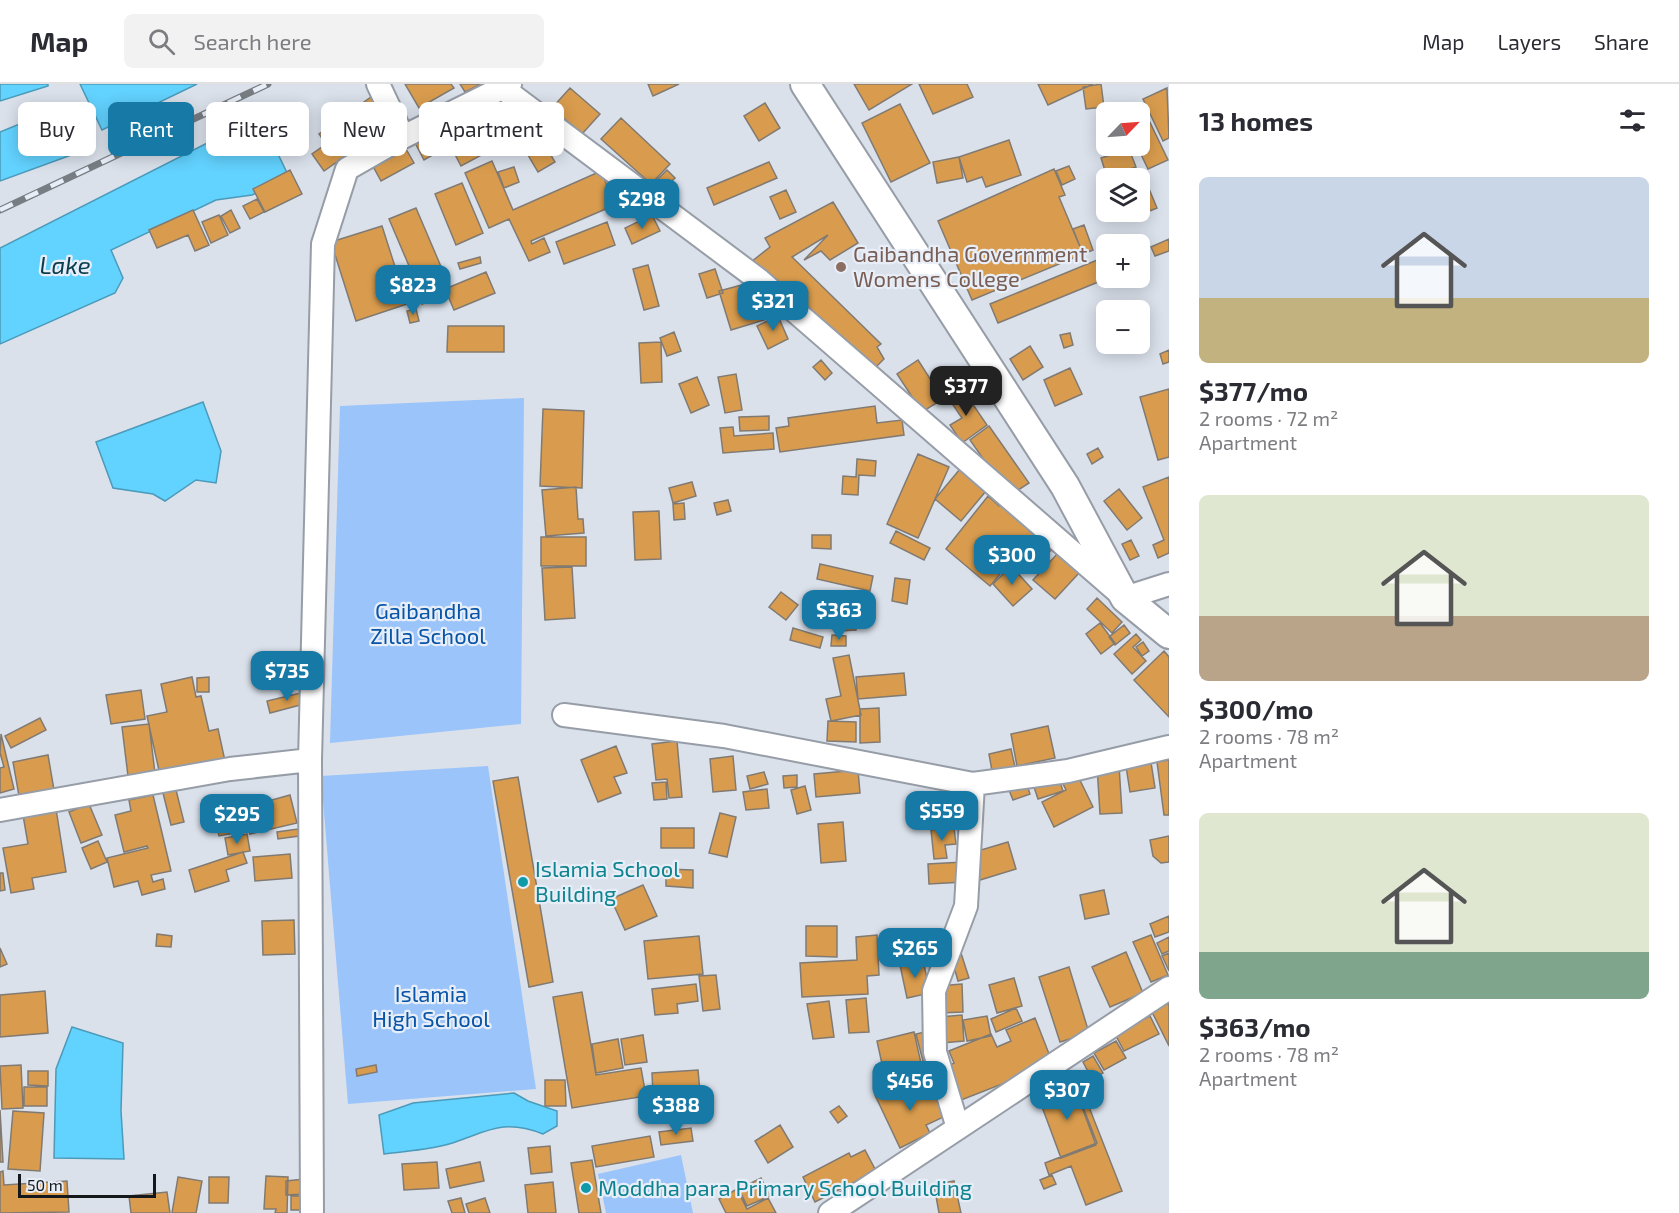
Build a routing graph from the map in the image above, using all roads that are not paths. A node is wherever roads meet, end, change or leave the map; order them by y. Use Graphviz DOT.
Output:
graph roads {
  1 [pos="378,84"];
  2 [pos="805,84"];
  3 [pos="506,85"];
  4 [pos="386,102"];
  5 [pos="407,135"];
  6 [pos="370,156"];
  7 [pos="1169,584"];
  8 [pos="1125,598"];
  9 [pos="1169,634"];
  10 [pos="564,715"];
  11 [pos="1169,747"];
  12 [pos="310,760"];
  13 [pos="973,784"];
  14 [pos="0,810"];
  15 [pos="1169,988"];
  16 [pos="958,1128"];
  17 [pos="312,1213"];
  18 [pos="830,1213"];
  1 -- 4 [label="street"];
  2 -- 8 [label="main road"];
  3 -- 5 [label="street"];
  3 -- 8 [label="street"];
  6 -- 12 [label="street"];
  7 -- 8 [label="street"];
  8 -- 9 [label="main road"];
  10 -- 13 [label="street"];
  11 -- 13 [label="street"];
  12 -- 14 [label="street"];
  12 -- 17 [label="street"];
  13 -- 16 [label="street"];
  15 -- 16 [label="street"];
  16 -- 18 [label="street"];
}
